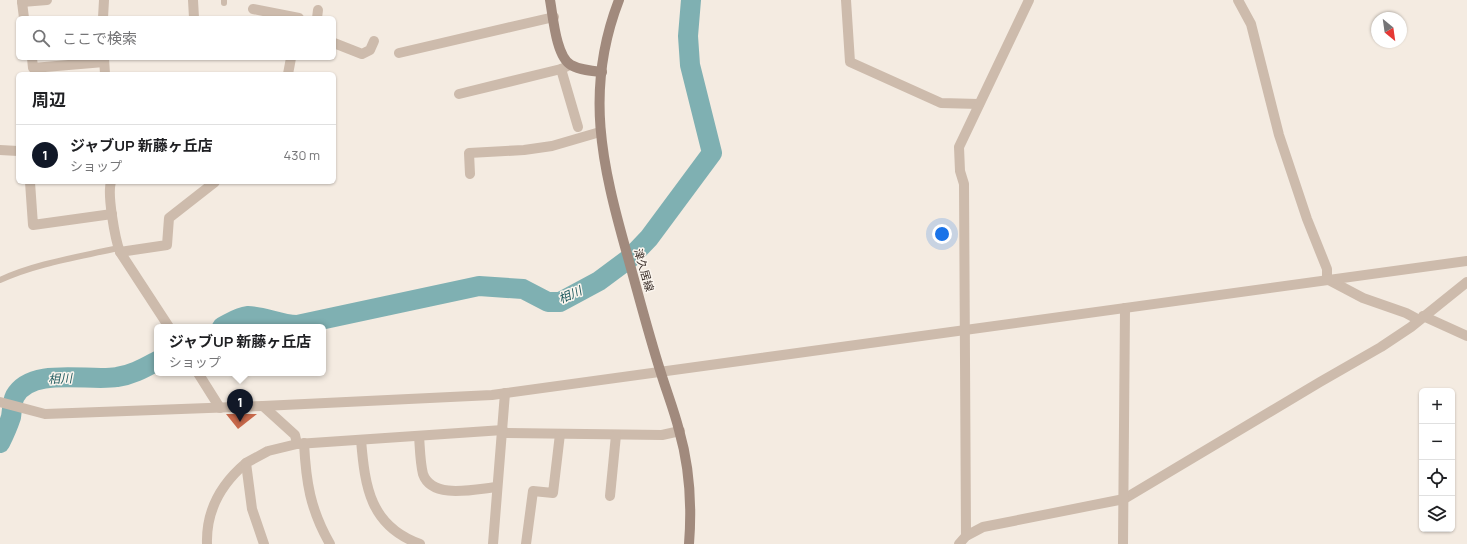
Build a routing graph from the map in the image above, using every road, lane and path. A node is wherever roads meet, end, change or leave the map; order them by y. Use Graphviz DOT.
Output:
graph roads {
  1 [pos="48,0"];
  2 [pos="104,0"];
  3 [pos="193,0"];
  4 [pos="550,0"];
  5 [pos="620,0"];
  6 [pos="846,0"];
  7 [pos="1029,0"];
  8 [pos="1238,0"];
  9 [pos="22,1"];
  10 [pos="253,9"];
  11 [pos="24,16"];
  12 [pos="103,16"];
  13 [pos="194,16"];
  14 [pos="289,16"];
  15 [pos="554,17"];
  16 [pos="374,41"];
  17 [pos="336,44"];
  18 [pos="399,53"];
  19 [pos="104,60"];
  20 [pos="291,60"];
  21 [pos="33,67"];
  22 [pos="566,67"];
  23 [pos="105,72"];
  24 [pos="288,72"];
  25 [pos="602,72"];
  26 [pos="459,94"];
  27 [pos="979,104"];
  28 [pos="578,127"];
  29 [pos="600,132"];
  30 [pos="0,150"];
  31 [pos="16,151"];
  32 [pos="470,174"];
  33 [pos="30,184"];
  34 [pos="111,184"];
  35 [pos="212,184"];
  36 [pos="112,214"];
  37 [pos="119,250"];
  38 [pos="1467,261"];
  39 [pos="1327,279"];
  40 [pos="0,280"];
  41 [pos="1467,282"];
  42 [pos="1125,308"];
  43 [pos="1421,318"];
  44 [pos="166,324"];
  45 [pos="965,329"];
  46 [pos="1467,336"];
  47 [pos="660,371"];
  48 [pos="200,376"];
  49 [pos="505,393"];
  50 [pos="1,403"];
  51 [pos="263,406"];
  52 [pos="220,408"];
  53 [pos="680,431"];
  54 [pos="502,432"];
  55 [pos="560,434"];
  56 [pos="616,435"];
  57 [pos="419,436"];
  58 [pos="361,440"];
  59 [pos="300,443"];
  60 [pos="246,463"];
  61 [pos="497,487"];
  62 [pos="610,496"];
  63 [pos="1124,500"];
  64 [pos="963,540"];
  65 [pos="207,544"];
  66 [pos="264,544"];
  67 [pos="330,544"];
  68 [pos="420,544"];
  69 [pos="493,544"];
  70 [pos="526,544"];
  71 [pos="689,544"];
  72 [pos="1123,544"];
  1 -- 9 [label="street"];
  2 -- 12 [label="street"];
  3 -- 13 [label="street"];
  4 -- 15 [label="main road"];
  5 -- 25 [label="main road, 津久居線"];
  6 -- 27 [label="street"];
  7 -- 27 [label="street"];
  8 -- 39 [label="street"];
  9 -- 11 [label="street"];
  10 -- 14 [label="street"];
  15 -- 18 [label="street"];
  15 -- 22 [label="main road"];
  16 -- 17 [label="street"];
  19 -- 21 [label="street"];
  19 -- 23 [label="street"];
  20 -- 24 [label="street"];
  22 -- 25 [label="main road"];
  22 -- 26 [label="street"];
  22 -- 28 [label="street"];
  25 -- 29 [label="main road, 津久居線"];
  27 -- 45 [label="street"];
  29 -- 32 [label="street"];
  29 -- 47 [label="main road, 津久居線"];
  30 -- 31 [label="street"];
  33 -- 36 [label="street"];
  34 -- 36 [label="street"];
  35 -- 37 [label="street"];
  36 -- 37 [label="street"];
  37 -- 40 [label="lane"];
  37 -- 44 [label="street"];
  38 -- 39 [label="street"];
  39 -- 42 [label="street"];
  39 -- 43 [label="street"];
  41 -- 43 [label="street"];
  42 -- 45 [label="street"];
  42 -- 63 [label="street"];
  43 -- 46 [label="street"];
  43 -- 63 [label="street"];
  45 -- 47 [label="street"];
  45 -- 64 [label="street"];
  47 -- 49 [label="street"];
  47 -- 53 [label="main road, 津久居線"];
  48 -- 52 [label="street"];
  49 -- 51 [label="street"];
  49 -- 54 [label="street"];
  50 -- 52 [label="street"];
  51 -- 52 [label="street"];
  51 -- 59 [label="street"];
  53 -- 56 [label="street"];
  53 -- 71 [label="main road, 津久居線"];
  54 -- 55 [label="street"];
  54 -- 57 [label="street"];
  54 -- 61 [label="street"];
  55 -- 56 [label="street"];
  55 -- 70 [label="street"];
  56 -- 62 [label="street"];
  57 -- 58 [label="street"];
  57 -- 61 [label="street"];
  58 -- 59 [label="street"];
  58 -- 68 [label="street"];
  59 -- 60 [label="street"];
  59 -- 67 [label="street"];
  60 -- 65 [label="street"];
  60 -- 66 [label="street"];
  61 -- 69 [label="street"];
  63 -- 64 [label="street"];
  63 -- 72 [label="street"];
}
